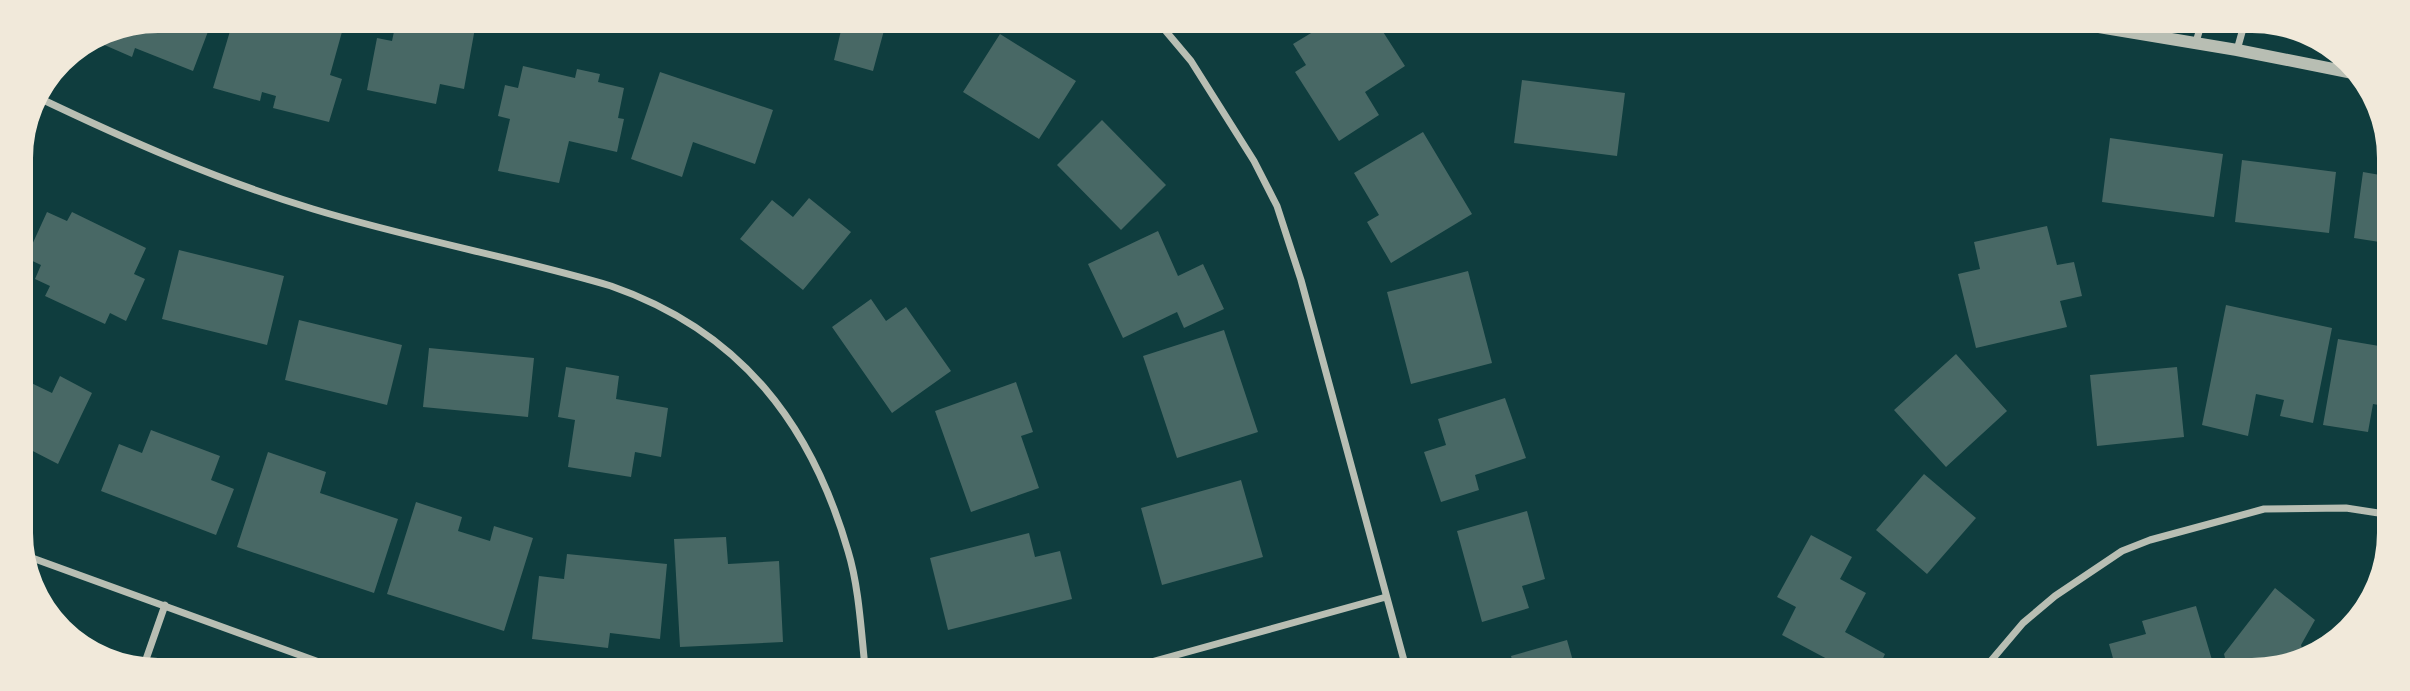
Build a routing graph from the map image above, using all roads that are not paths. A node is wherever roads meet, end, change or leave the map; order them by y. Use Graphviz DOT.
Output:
graph roads {
  1 [pos="1167,33"];
  2 [pos="2138,33"];
  3 [pos="2199,33"];
  4 [pos="2242,33"];
  5 [pos="2196,42"];
  6 [pos="2237,50"];
  7 [pos="2341,71"];
  8 [pos="47,102"];
  9 [pos="2377,513"];
  10 [pos="37,560"];
  11 [pos="1386,597"];
  12 [pos="164,606"];
  13 [pos="147,657"];
  14 [pos="1403,657"];
  15 [pos="1994,657"];
  16 [pos="308,658"];
  17 [pos="864,658"];
  18 [pos="1167,658"];
  1 -- 11 [label="street"];
  2 -- 5 [label="street"];
  3 -- 5 [label="street"];
  4 -- 6 [label="street"];
  5 -- 6 [label="street"];
  6 -- 7 [label="street"];
  8 -- 17 [label="street"];
  9 -- 15 [label="street"];
  10 -- 12 [label="street"];
  11 -- 14 [label="street"];
  11 -- 18 [label="street"];
  12 -- 13 [label="street"];
  12 -- 16 [label="street"];
}
